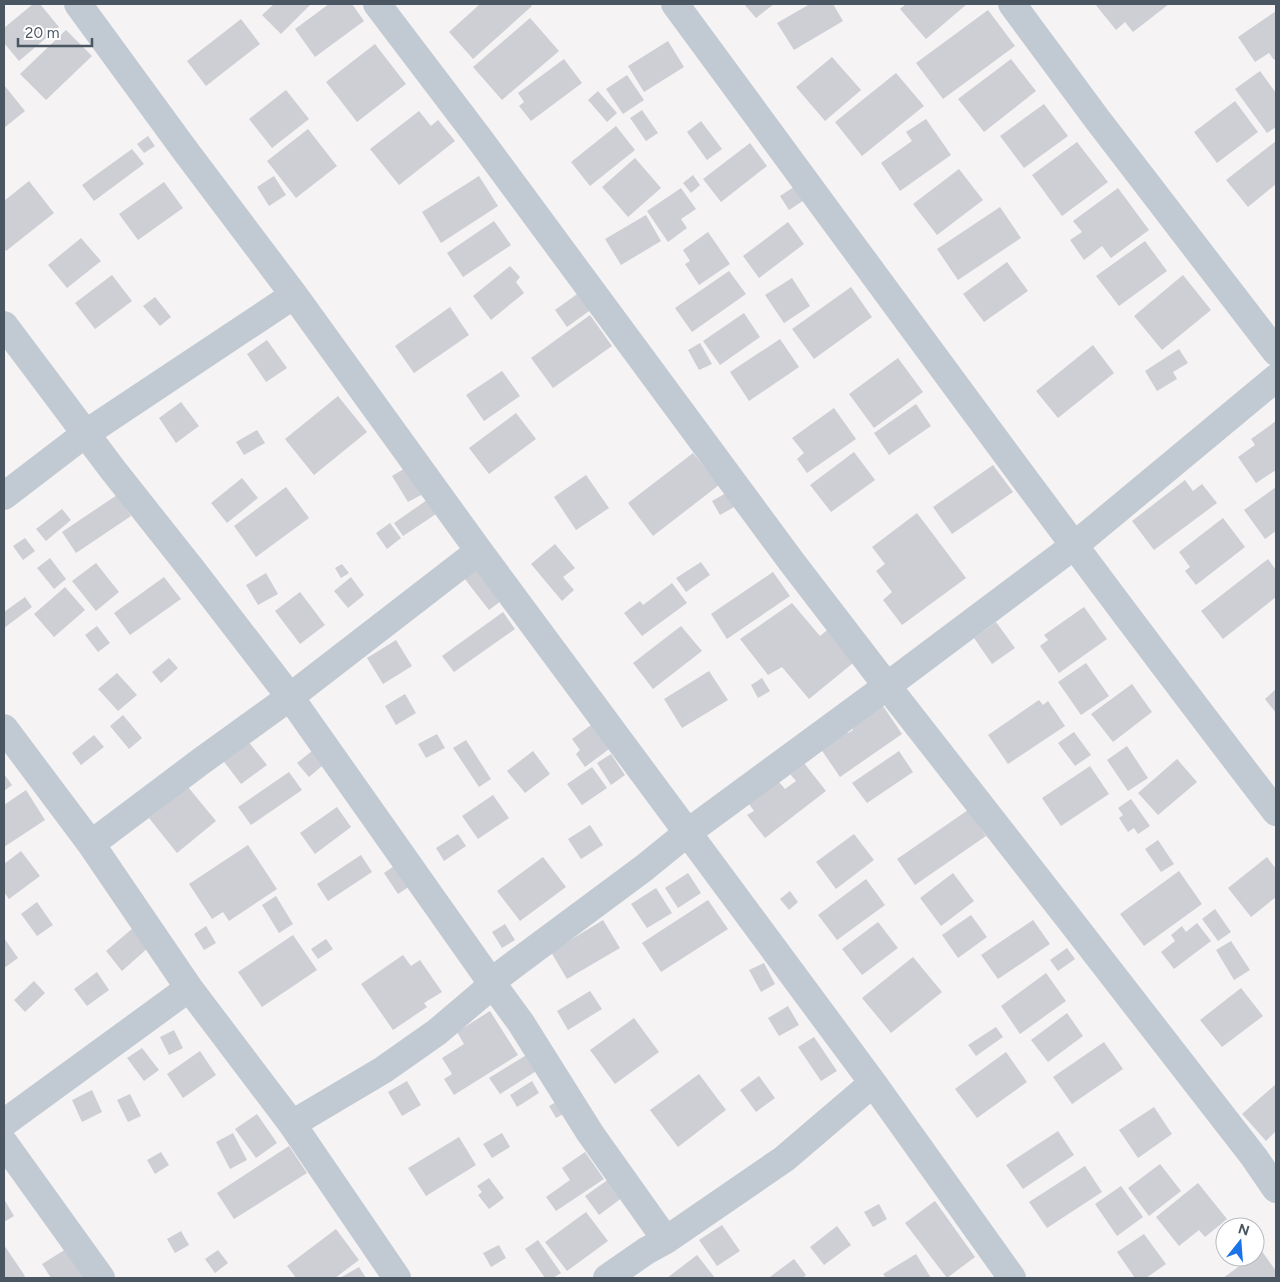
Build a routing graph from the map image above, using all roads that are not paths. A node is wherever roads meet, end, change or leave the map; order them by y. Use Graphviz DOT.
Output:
graph roads {
  1 [pos="78,4"];
  2 [pos="377,4"];
  3 [pos="674,4"];
  4 [pos="1012,4"];
  5 [pos="294,295"];
  6 [pos="4,325"];
  7 [pos="1276,352"];
  8 [pos="1276,378"];
  9 [pos="86,434"];
  10 [pos="4,496"];
  11 [pos="1075,545"];
  12 [pos="479,552"];
  13 [pos="887,686"];
  14 [pos="290,696"];
  15 [pos="4,728"];
  16 [pos="1276,812"];
  17 [pos="687,833"];
  18 [pos="91,844"];
  19 [pos="491,982"];
  20 [pos="189,988"];
  21 [pos="873,1083"];
  22 [pos="4,1123"];
  23 [pos="292,1124"];
  24 [pos="4,1143"];
  25 [pos="1276,1189"];
  26 [pos="666,1240"];
  27 [pos="102,1278"];
  28 [pos="397,1278"];
  29 [pos="607,1278"];
  30 [pos="1012,1278"];
  1 -- 5 [label="street"];
  2 -- 13 [label="street"];
  3 -- 11 [label="street"];
  4 -- 7 [label="street"];
  5 -- 9 [label="street"];
  5 -- 12 [label="street"];
  6 -- 9 [label="street"];
  8 -- 11 [label="street"];
  9 -- 10 [label="street"];
  9 -- 14 [label="street"];
  11 -- 13 [label="street"];
  11 -- 16 [label="street"];
  12 -- 14 [label="street"];
  12 -- 17 [label="street"];
  13 -- 17 [label="street"];
  13 -- 25 [label="street"];
  14 -- 18 [label="street"];
  14 -- 19 [label="street"];
  15 -- 18 [label="street"];
  17 -- 19 [label="street"];
  17 -- 21 [label="street"];
  18 -- 20 [label="street"];
  19 -- 23 [label="street"];
  19 -- 26 [label="street"];
  20 -- 22 [label="street"];
  20 -- 23 [label="street"];
  21 -- 26 [label="street"];
  21 -- 30 [label="street"];
  23 -- 28 [label="street"];
  24 -- 27 [label="street"];
  26 -- 29 [label="street"];
}
